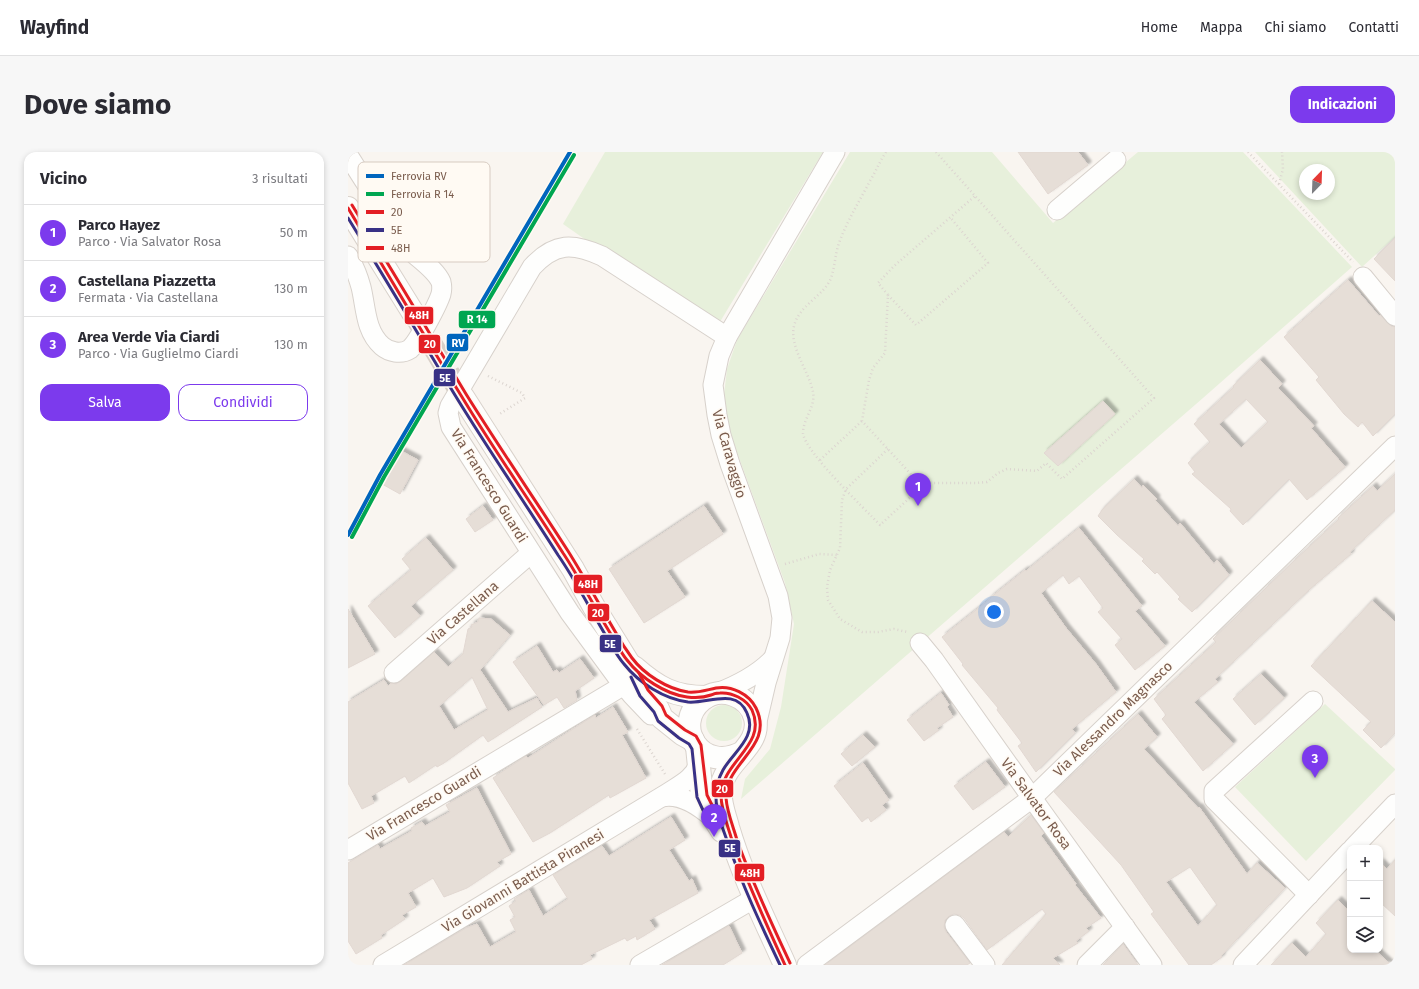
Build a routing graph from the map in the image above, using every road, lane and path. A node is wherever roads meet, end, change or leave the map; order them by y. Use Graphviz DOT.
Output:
graph roads {
  1 [pos="835,152"];
  2 [pos="886,152"];
  3 [pos="936,152"];
  4 [pos="1248,152"];
  5 [pos="1282,152"];
  6 [pos="348,155"];
  7 [pos="1117,155"];
  8 [pos="358,171"];
  9 [pos="1279,184"];
  10 [pos="975,196"];
  11 [pos="348,208"];
  12 [pos="1057,210"];
  13 [pos="950,217"];
  14 [pos="358,224"];
  15 [pos="348,256"];
  16 [pos="382,262"];
  17 [pos="424,262"];
  18 [pos="1363,277"];
  19 [pos="888,295"];
  20 [pos="415,316"];
  21 [pos="1395,316"];
  22 [pos="727,337"];
  23 [pos="473,367"];
  24 [pos="463,397"];
  25 [pos="494,417"];
  26 [pos="862,421"];
  27 [pos="1395,446"];
  28 [pos="888,449"];
  29 [pos="820,460"];
  30 [pos="926,483"];
  31 [pos="846,490"];
  32 [pos="531,553"];
  33 [pos="837,555"];
  34 [pos="768,569"];
  35 [pos="920,643"];
  36 [pos="772,660"];
  37 [pos="628,662"];
  38 [pos="394,673"];
  39 [pos="624,685"];
  40 [pos="712,695"];
  41 [pos="1313,701"];
  42 [pos="662,718"];
  43 [pos="755,732"];
  44 [pos="696,750"];
  45 [pos="743,752"];
  46 [pos="662,797"];
  47 [pos="1032,798"];
  48 [pos="1395,804"];
  49 [pos="713,818"];
  50 [pos="1356,845"];
  51 [pos="348,850"];
  52 [pos="735,850"];
  53 [pos="1347,854"];
  54 [pos="1309,895"];
  55 [pos="755,898"];
  56 [pos="955,925"];
  57 [pos="1125,927"];
  58 [pos="383,965"];
  59 [pos="640,965"];
  60 [pos="785,965"];
  61 [pos="807,965"];
  62 [pos="985,965"];
  63 [pos="1086,965"];
  64 [pos="1152,965"];
  65 [pos="1243,965"];
  1 -- 22 [label="street, Via Caravaggio"];
  2 -- 29 [label="path"];
  3 -- 10 [label="path"];
  4 -- 9 [label="path"];
  5 -- 9 [label="path"];
  6 -- 8 [label="street"];
  7 -- 12 [label="street"];
  9 -- 18 [label="path"];
  10 -- 13 [label="path"];
  10 -- 30 [label="path"];
  11 -- 14 [label="street"];
  13 -- 19 [label="path"];
  13 -- 19 [label="path"];
  15 -- 17 [label="street"];
  16 -- 20 [label="street"];
  18 -- 21 [label="street"];
  19 -- 26 [label="path"];
  22 -- 23 [label="street, Via Francesco Guardi"];
  22 -- 34 [label="street, Via Caravaggio"];
  23 -- 25 [label="path"];
  23 -- 32 [label="street, Via Francesco Guardi"];
  24 -- 37 [label="street"];
  26 -- 28 [label="path"];
  26 -- 29 [label="path"];
  27 -- 47 [label="street, Via Alessandro Magnasco"];
  28 -- 30 [label="path"];
  28 -- 31 [label="path"];
  29 -- 31 [label="path"];
  30 -- 31 [label="path"];
  31 -- 33 [label="path"];
  32 -- 38 [label="street, Via Castellana"];
  32 -- 39 [label="street, Via Francesco Guardi"];
  33 -- 34 [label="path"];
  33 -- 35 [label="path"];
  34 -- 36 [label="street, Via Caravaggio"];
  35 -- 47 [label="street, Via Salvator Rosa"];
  36 -- 40 [label="street"];
  36 -- 43 [label="street, Via Caravaggio"];
  37 -- 40 [label="street"];
  37 -- 42 [label="street"];
  39 -- 42 [label="street, Via Francesco Guardi"];
  39 -- 51 [label="street, Via Francesco Guardi"];
  40 -- 43 [label="street"];
  40 -- 44 [label="street"];
  41 -- 54 [label="street"];
  42 -- 44 [label="street"];
  43 -- 45 [label="street"];
  44 -- 45 [label="street"];
  44 -- 46 [label="street, Via Giovanni Battista Piranesi"];
  44 -- 49 [label="street"];
  45 -- 52 [label="street"];
  46 -- 49 [label="street"];
  46 -- 58 [label="street, Via Giovanni Battista Piranesi"];
  47 -- 57 [label="street, Via Salvator Rosa"];
  47 -- 61 [label="street, Via Alessandro Magnasco"];
  48 -- 50 [label="street"];
  49 -- 52 [label="street"];
  52 -- 55 [label="street"];
  53 -- 54 [label="street"];
  54 -- 65 [label="street"];
  55 -- 59 [label="street"];
  55 -- 60 [label="street"];
  56 -- 62 [label="street"];
  57 -- 63 [label="street"];
  57 -- 64 [label="street, Via Salvator Rosa"];
}
